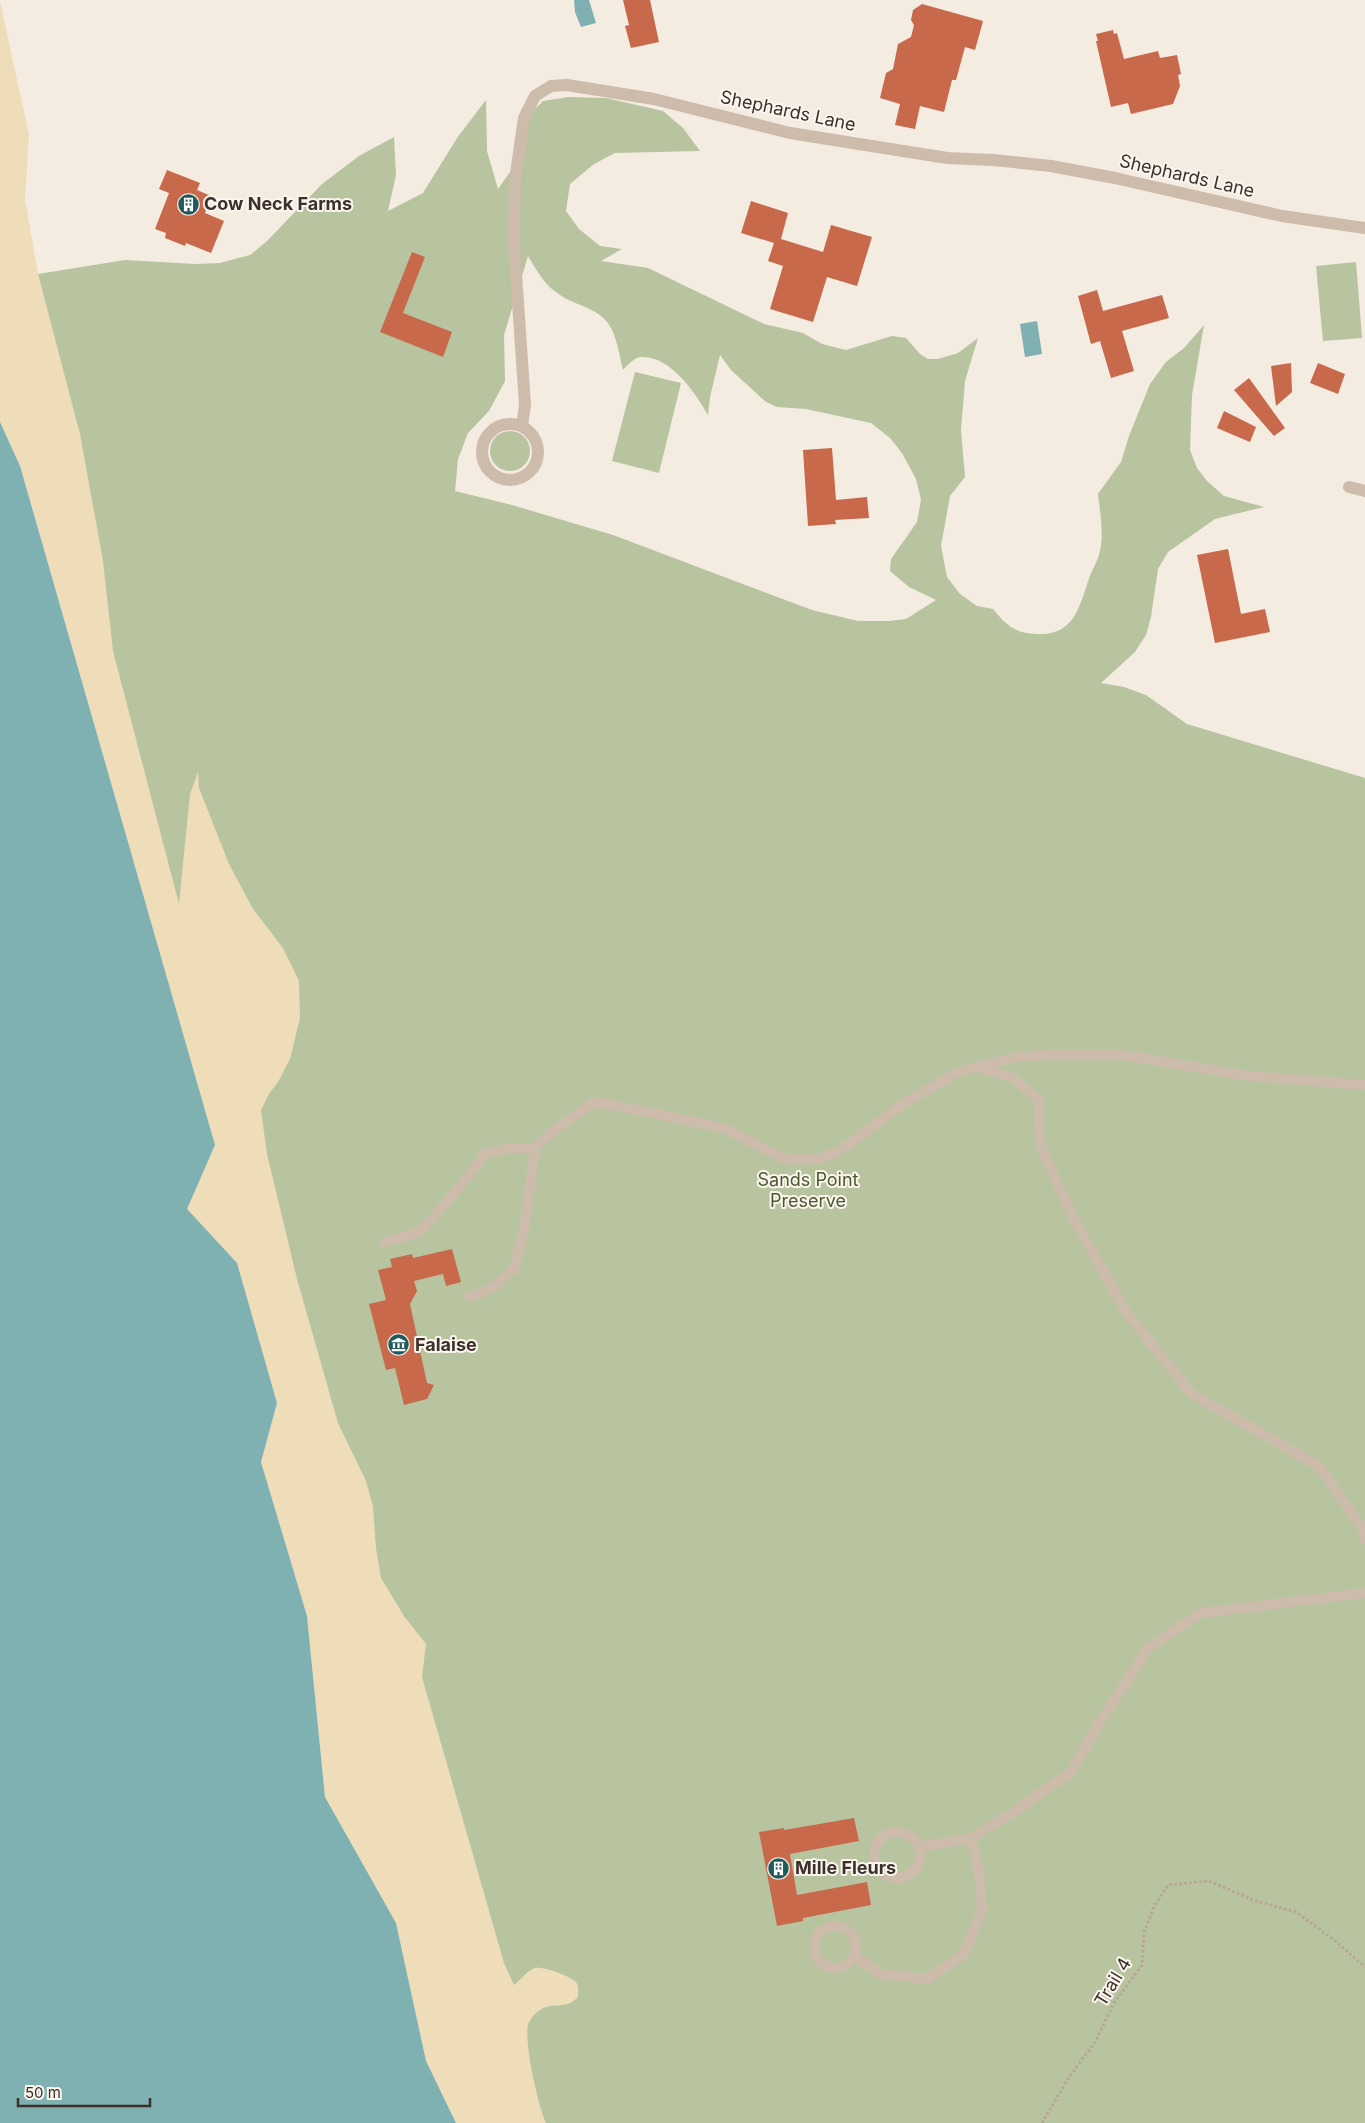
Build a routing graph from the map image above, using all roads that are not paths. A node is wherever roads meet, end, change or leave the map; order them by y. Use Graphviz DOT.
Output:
graph roads {
  1 [pos="1365,228"];
  2 [pos="522,426"];
  3 [pos="1349,487"];
  4 [pos="1365,491"];
  5 [pos="976,1067"];
  6 [pos="1365,1085"];
  7 [pos="535,1148"];
  8 [pos="385,1242"];
  9 [pos="470,1297"];
  10 [pos="1365,1539"];
  11 [pos="1365,1593"];
  12 [pos="971,1838"];
  13 [pos="919,1847"];
  14 [pos="854,1956"];
  1 -- 2 [label="street, Shephards Lane"];
  2 -- 2 [label="street"];
  3 -- 4 [label="street"];
  5 -- 6 [label="lane"];
  5 -- 7 [label="lane"];
  5 -- 10 [label="lane"];
  7 -- 8 [label="lane"];
  7 -- 9 [label="lane"];
  11 -- 12 [label="lane"];
  12 -- 13 [label="lane"];
  12 -- 14 [label="lane"];
  13 -- 13 [label="lane"];
  14 -- 14 [label="lane"];
}
